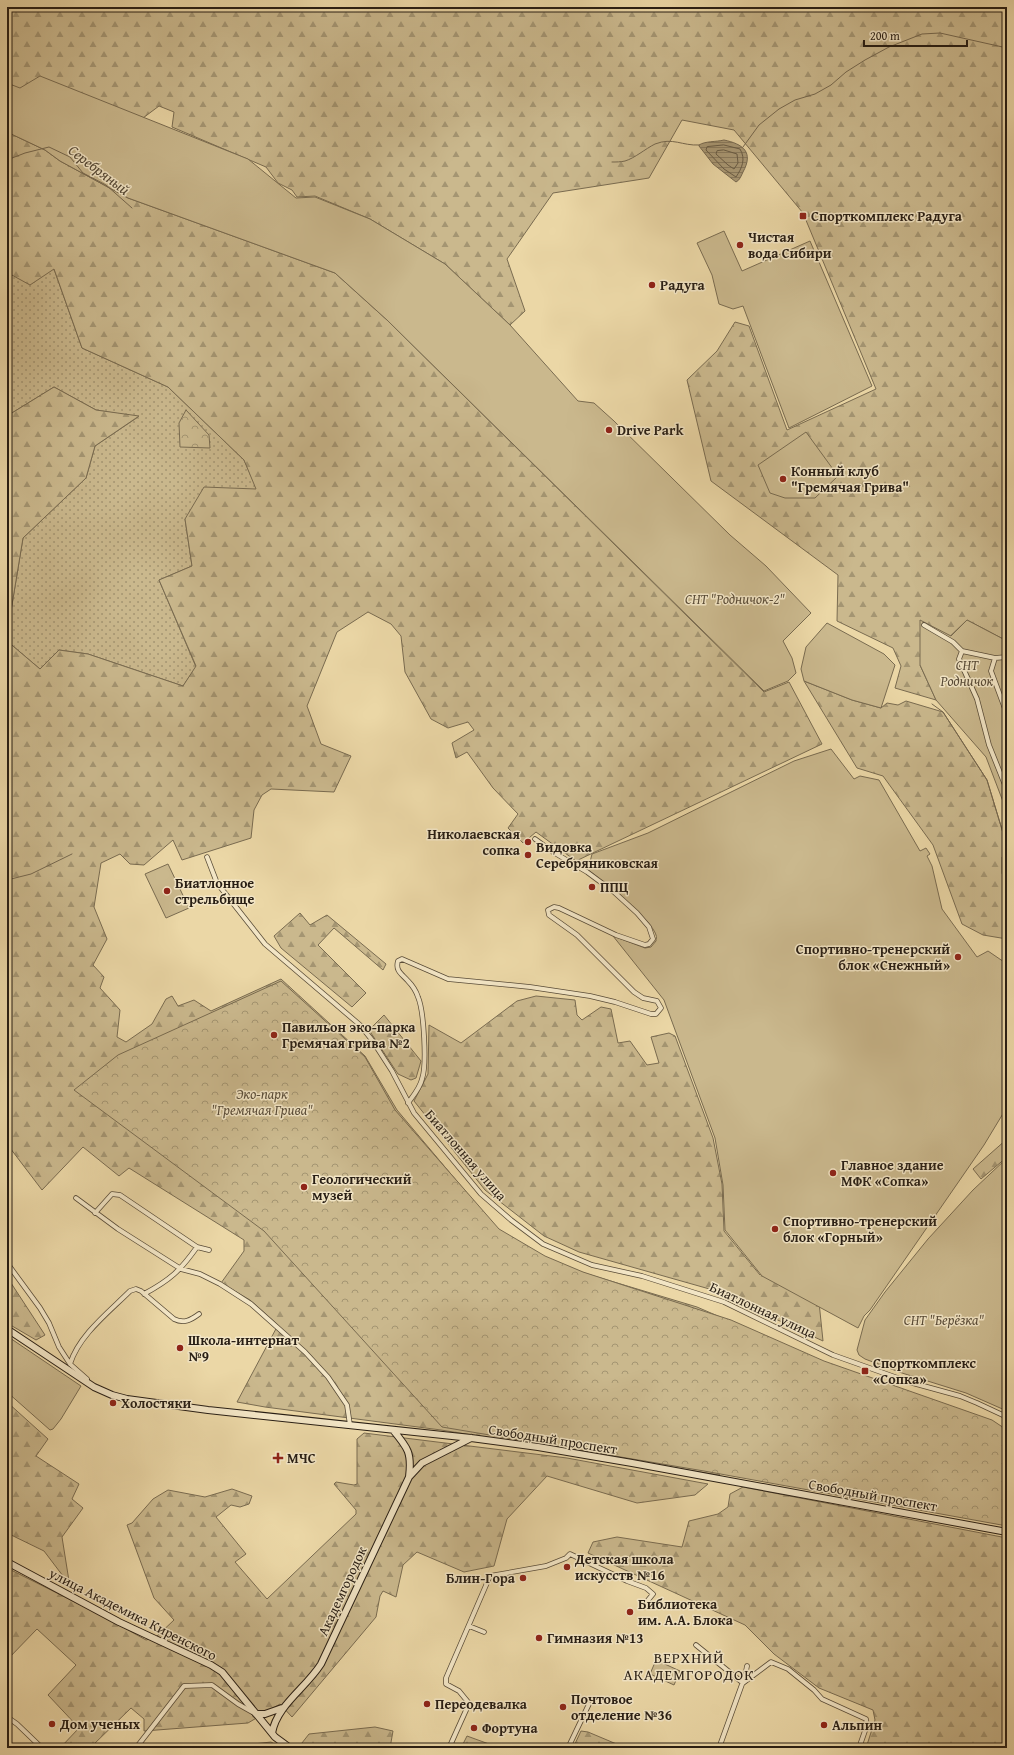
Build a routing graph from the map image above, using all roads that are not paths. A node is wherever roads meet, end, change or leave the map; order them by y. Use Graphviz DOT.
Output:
graph roads {
  1 [pos="924,625"];
  2 [pos="962,651"];
  3 [pos="1007,657"];
  4 [pos="995,658"];
  5 [pos="1007,714"];
  6 [pos="1007,790"];
  7 [pos="535,839"];
  8 [pos="207,857"];
  9 [pos="408,1104"];
  10 [pos="76,1198"];
  11 [pos="95,1212"];
  12 [pos="197,1247"];
  13 [pos="209,1250"];
  14 [pos="7,1263"];
  15 [pos="181,1269"];
  16 [pos="144,1294"];
  17 [pos="199,1314"];
  18 [pos="7,1329"];
  19 [pos="70,1364"];
  20 [pos="94,1387"];
  21 [pos="1007,1417"];
  22 [pos="350,1425"];
  23 [pos="393,1430"];
  24 [pos="472,1438"];
  25 [pos="409,1477"];
  26 [pos="1007,1532"];
  27 [pos="7,1562"];
  28 [pos="644,1605"];
  29 [pos="469,1626"];
  30 [pos="484,1632"];
  31 [pos="696,1645"];
  32 [pos="747,1666"];
  33 [pos="743,1683"];
  34 [pos="589,1704"];
  35 [pos="285,1707"];
  36 [pos="256,1714"];
  37 [pos="7,1718"];
  38 [pos="272,1733"];
  39 [pos="42,1748"];
  40 [pos="136,1748"];
  41 [pos="290,1748"];
  42 [pos="449,1748"];
  43 [pos="568,1748"];
  44 [pos="719,1748"];
  45 [pos="859,1748"];
  1 -- 2 [label="street"];
  2 -- 4 [label="street"];
  2 -- 6 [label="street"];
  3 -- 4 [label="street"];
  4 -- 5 [label="street"];
  7 -- 9 [label="street"];
  8 -- 9 [label="street, Биатлонная улица"];
  9 -- 21 [label="street, Биатлонная улица"];
  10 -- 11 [label="street"];
  11 -- 12 [label="street"];
  11 -- 15 [label="street"];
  12 -- 13 [label="street"];
  12 -- 15 [label="street"];
  14 -- 19 [label="street"];
  15 -- 16 [label="street"];
  15 -- 22 [label="street"];
  16 -- 17 [label="street"];
  16 -- 19 [label="street"];
  18 -- 20 [label="main road, Свободный проспект"];
  19 -- 20 [label="street"];
  20 -- 22 [label="main road, Свободный проспект"];
  22 -- 23 [label="main road, Свободный проспект"];
  23 -- 24 [label="main road, Свободный проспект"];
  23 -- 25 [label="main road"];
  24 -- 25 [label="main road"];
  24 -- 26 [label="main road, Свободный проспект"];
  25 -- 35 [label="main road, Академгородок"];
  27 -- 36 [label="main road, улица Академика Киренского"];
  28 -- 29 [label="street"];
  29 -- 30 [label="street"];
  29 -- 42 [label="street"];
  31 -- 33 [label="street"];
  32 -- 33 [label="street"];
  33 -- 44 [label="street"];
  33 -- 45 [label="street"];
  34 -- 43 [label="street"];
  35 -- 36 [label="main road"];
  35 -- 38 [label="main road, Академгородок"];
  36 -- 38 [label="main road, улица Академика Киренского"];
  36 -- 40 [label="street"];
  37 -- 39 [label="street"];
  38 -- 41 [label="main road, улица Академика Киренского"];
}
